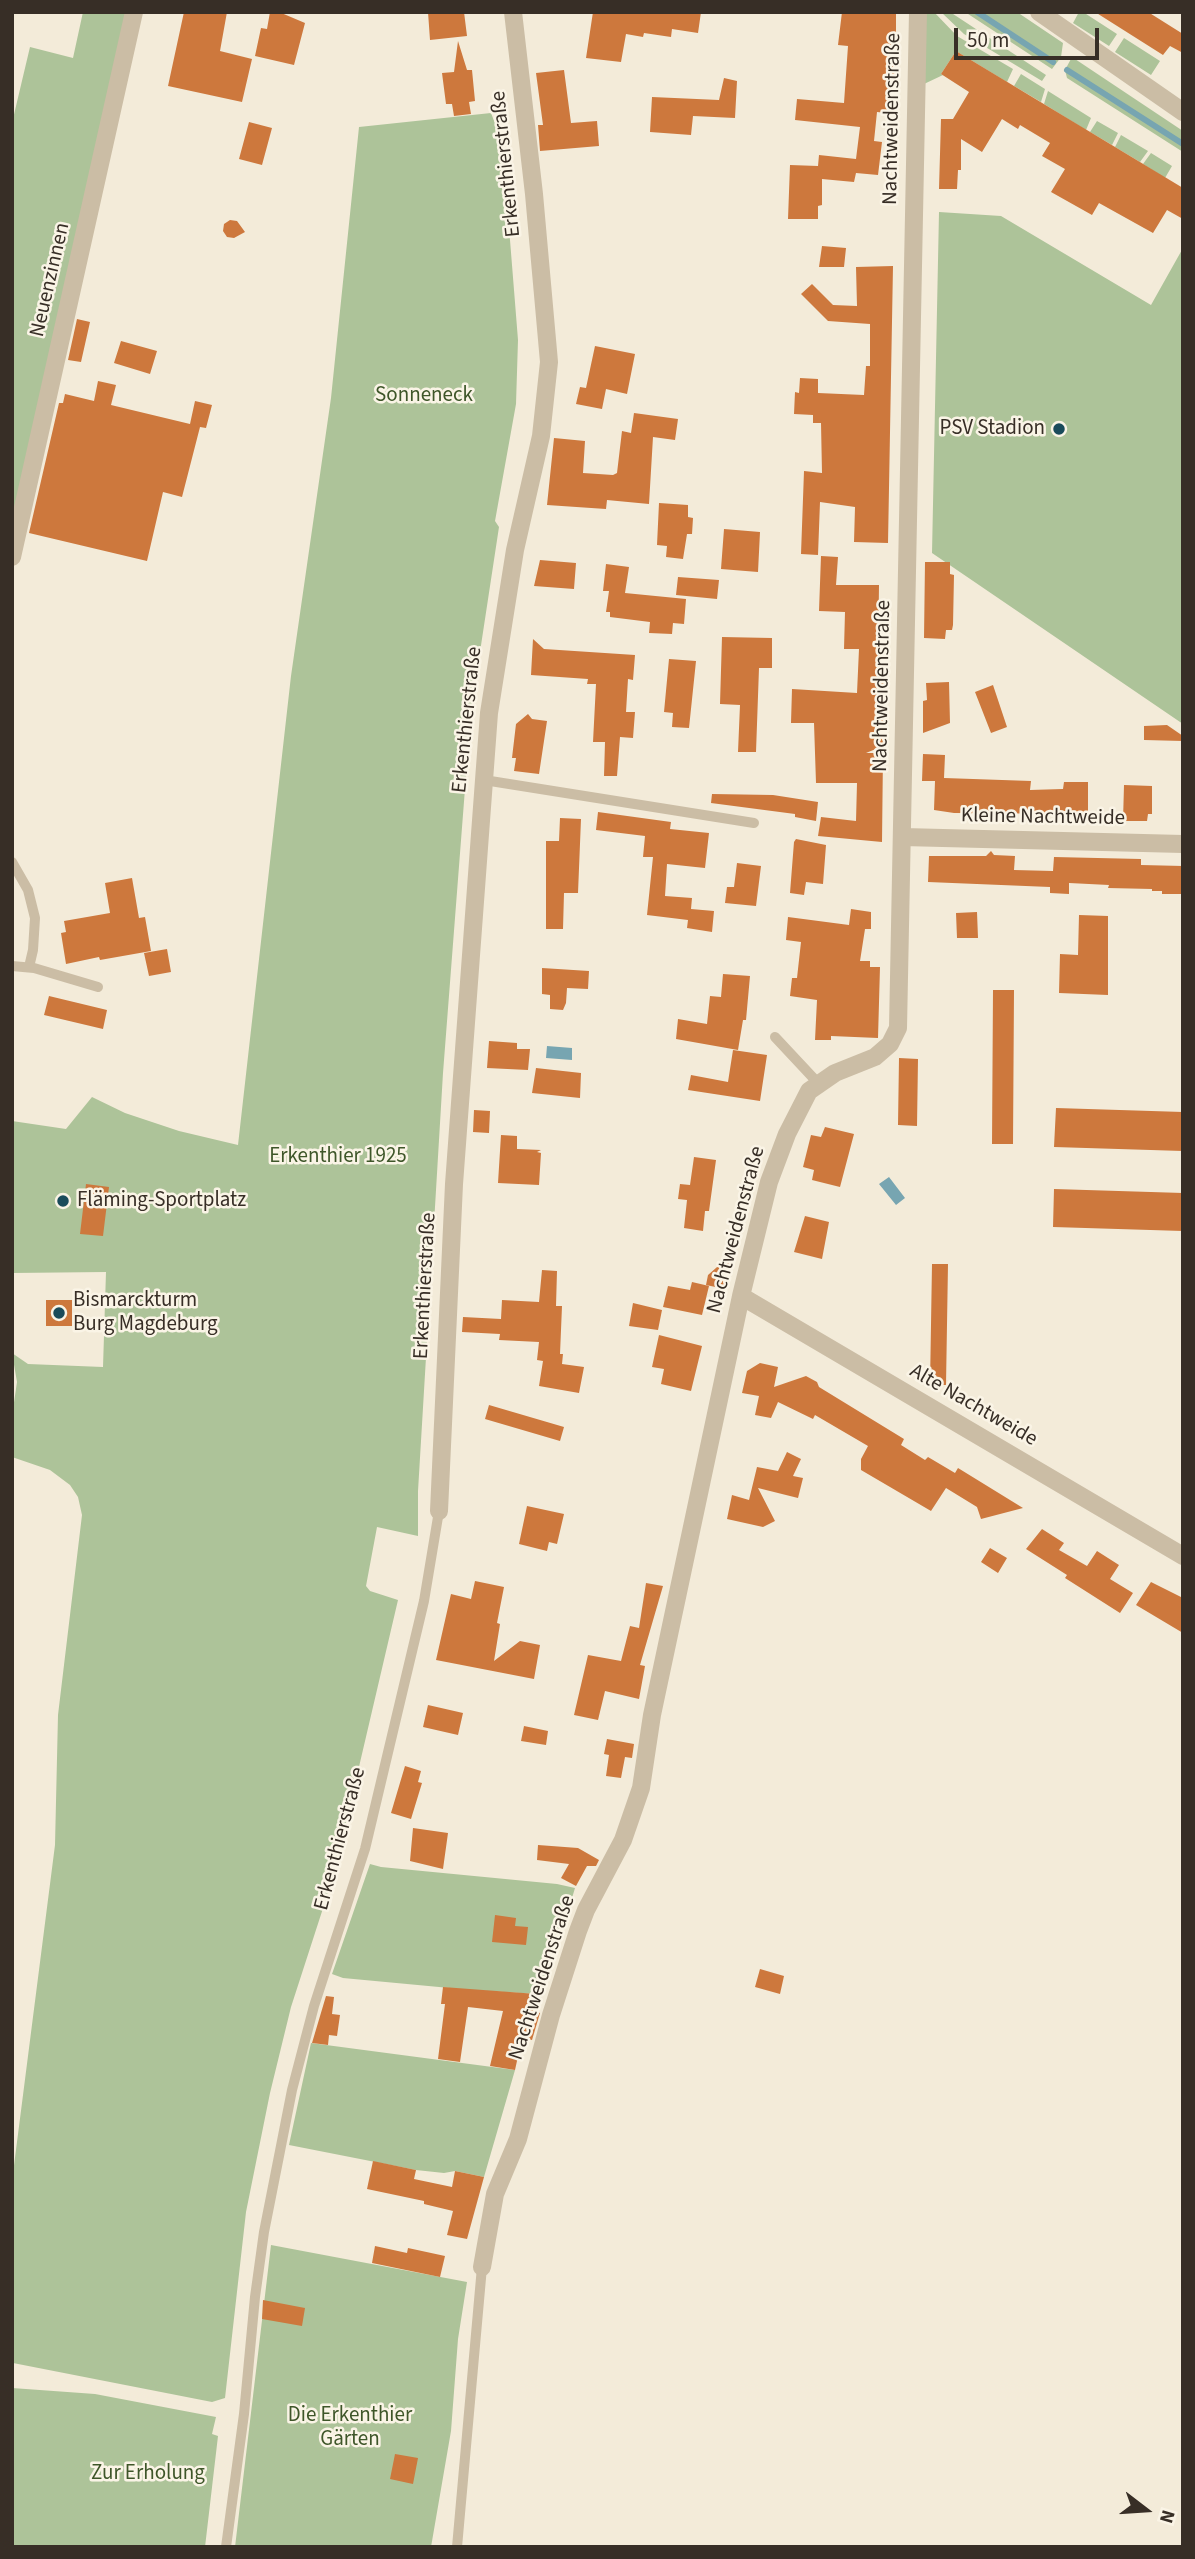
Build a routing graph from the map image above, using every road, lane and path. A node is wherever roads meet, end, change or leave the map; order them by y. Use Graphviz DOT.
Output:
graph roads {
  1 [pos="134,12"];
  2 [pos="513,12"];
  3 [pos="918,12"];
  4 [pos="1039,12"];
  5 [pos="1183,112"];
  6 [pos="12,557"];
  7 [pos="484,780"];
  8 [pos="754,823"];
  9 [pos="902,837"];
  10 [pos="1183,844"];
  11 [pos="12,862"];
  12 [pos="12,966"];
  13 [pos="29,967"];
  14 [pos="98,987"];
  15 [pos="775,1037"];
  16 [pos="818,1083"];
  17 [pos="741,1296"];
  18 [pos="439,1511"];
  19 [pos="1183,1556"];
  20 [pos="482,2267"];
  21 [pos="226,2547"];
  22 [pos="457,2547"];
  1 -- 6 [label="street, Neuenzinnen"];
  2 -- 7 [label="street, Erkenthierstraße"];
  3 -- 9 [label="street, Nachtweidenstraße"];
  4 -- 5 [label="street"];
  7 -- 8 [label="lane"];
  7 -- 18 [label="street, Erkenthierstraße"];
  9 -- 10 [label="street, Kleine Nachtweide"];
  9 -- 16 [label="street, Nachtweidenstraße"];
  11 -- 13 [label="lane"];
  12 -- 13 [label="lane"];
  13 -- 14 [label="lane"];
  15 -- 16 [label="lane"];
  16 -- 17 [label="street, Nachtweidenstraße"];
  17 -- 19 [label="street, Alte Nachtweide"];
  17 -- 20 [label="street, Nachtweidenstraße"];
  18 -- 21 [label="lane, Erkenthierstraße"];
  20 -- 22 [label="lane"];
}
